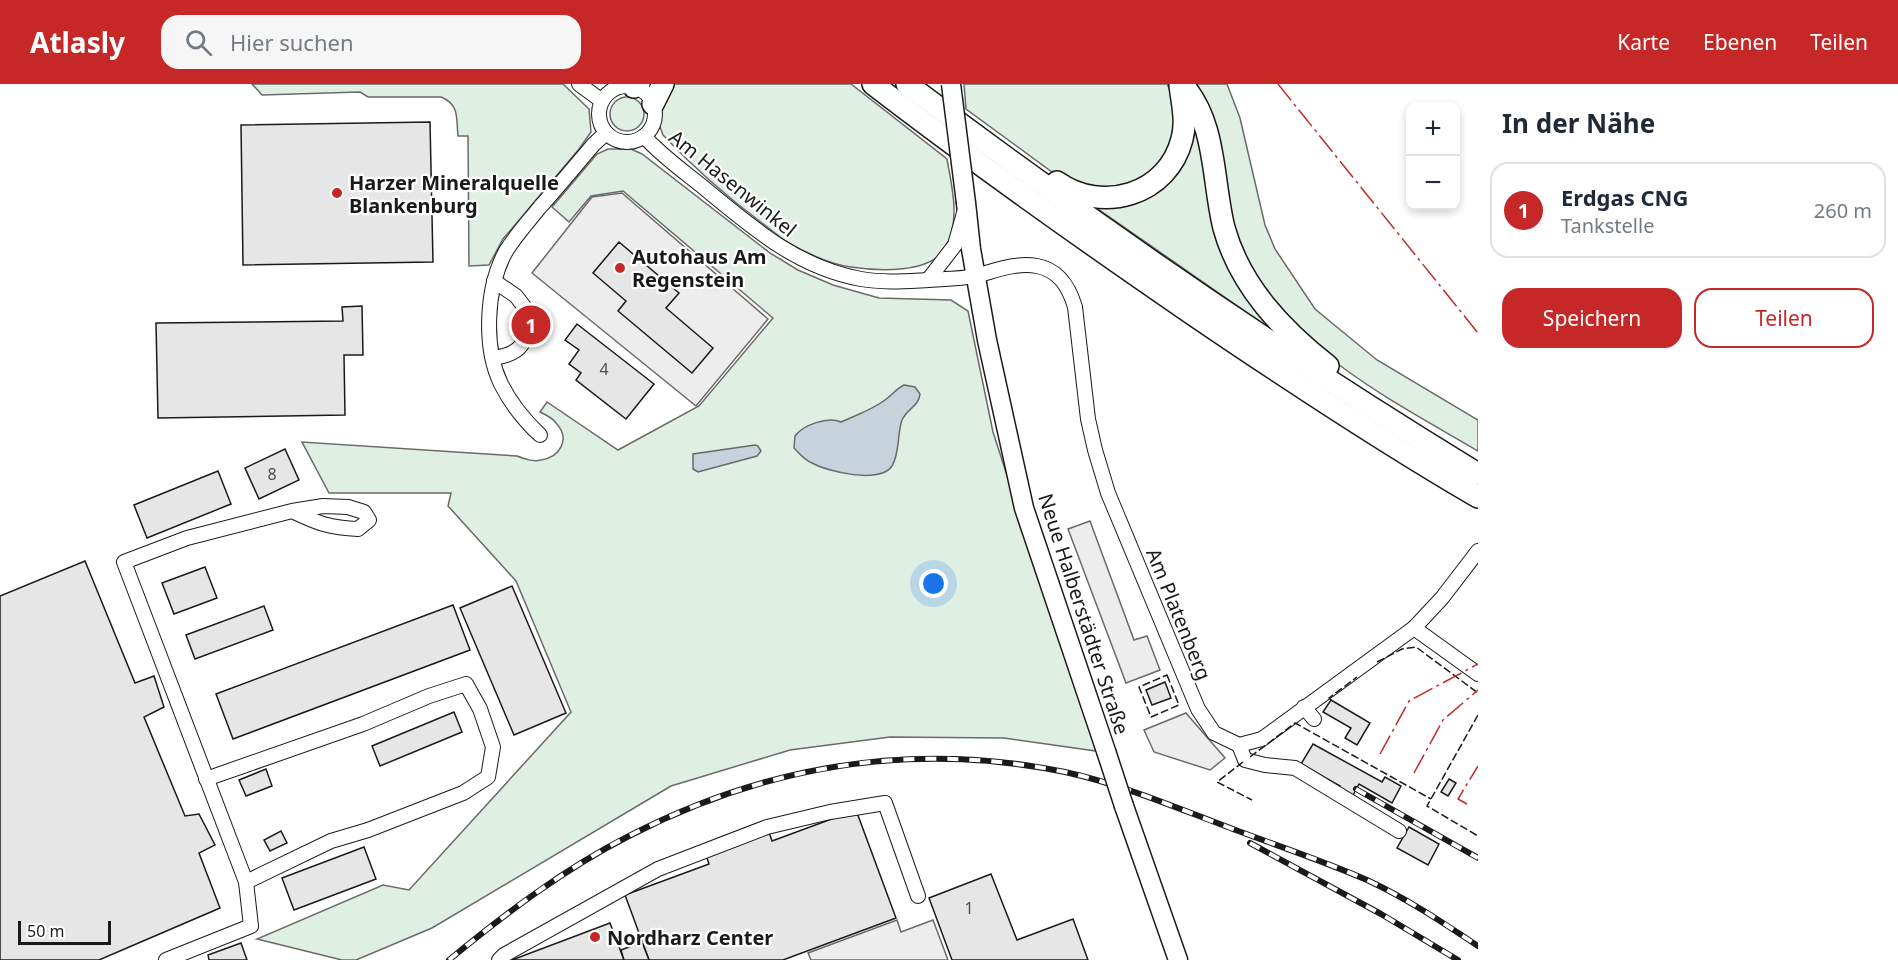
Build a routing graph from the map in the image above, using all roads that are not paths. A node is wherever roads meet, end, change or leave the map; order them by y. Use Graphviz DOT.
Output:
graph roads {
  1 [pos="579,84"];
  2 [pos="663,84"];
  3 [pos="873,84"];
  4 [pos="907,84"];
  5 [pos="951,84"];
  6 [pos="1181,84"];
  7 [pos="637,86"];
  8 [pos="602,101"];
  9 [pos="652,104"];
  10 [pos="606,133"];
  11 [pos="644,136"];
  12 [pos="1034,179"];
  13 [pos="966,202"];
  14 [pos="976,275"];
  15 [pos="928,280"];
  16 [pos="494,281"];
  17 [pos="493,358"];
  18 [pos="1341,388"];
  19 [pos="540,435"];
  20 [pos="1478,474"];
  21 [pos="1478,497"];
  22 [pos="292,511"];
  23 [pos="1475,560"];
  24 [pos="1414,628"];
  25 [pos="1478,674"];
  26 [pos="1304,707"];
  27 [pos="1314,719"];
  28 [pos="1239,745"];
  29 [pos="206,779"];
  30 [pos="1399,831"];
  31 [pos="246,882"];
  32 [pos="918,896"];
  33 [pos="166,960"];
  34 [pos="499,960"];
  35 [pos="1178,960"];
  1 -- 8 [label="street"];
  2 -- 9 [label="highway"];
  3 -- 21 [label="highway"];
  4 -- 12 [label="highway"];
  5 -- 13 [label="main road, Neue Halberstädter Straße, bridge"];
  6 -- 12 [label="highway"];
  6 -- 18 [label="highway"];
  7 -- 8 [label="street"];
  7 -- 9 [label="street"];
  8 -- 10 [label="street"];
  9 -- 11 [label="street"];
  10 -- 11 [label="street"];
  10 -- 16 [label="street"];
  11 -- 15 [label="street, Am Hasenwinkel"];
  12 -- 18 [label="highway"];
  13 -- 14 [label="main road, Neue Halberstädter Straße"];
  13 -- 15 [label="street"];
  14 -- 15 [label="street, Am Hasenwinkel"];
  14 -- 28 [label="street, Am Platenberg"];
  14 -- 35 [label="main road, Neue Halberstädter Straße, bridge"];
  16 -- 17 [label="street"];
  16 -- 17 [label="street"];
  17 -- 19 [label="street"];
  18 -- 20 [label="highway"];
  22 -- 29 [label="street"];
  23 -- 24 [label="street"];
  24 -- 25 [label="street"];
  24 -- 26 [label="street"];
  26 -- 27 [label="street"];
  26 -- 28 [label="street"];
  28 -- 30 [label="street, Am Platenberg"];
  29 -- 31 [label="street"];
  29 -- 31 [label="street"];
  31 -- 33 [label="street"];
  32 -- 34 [label="street"];
}
